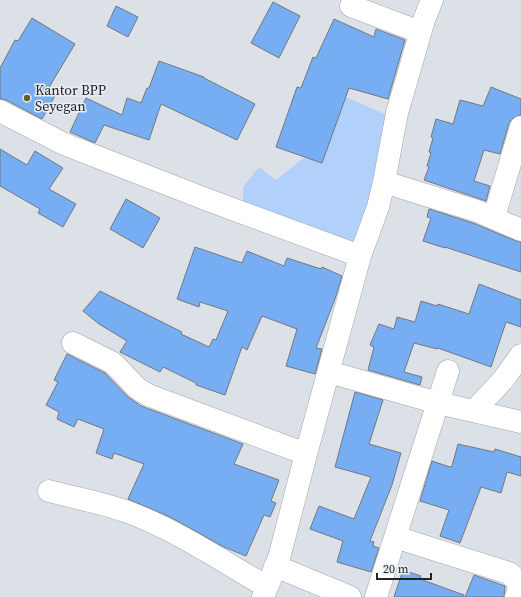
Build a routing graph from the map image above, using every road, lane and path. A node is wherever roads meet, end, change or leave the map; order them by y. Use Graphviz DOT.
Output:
graph roads {
  1 [pos="432,0"];
  2 [pos="351,6"];
  3 [pos="420,32"];
  4 [pos="0,111"];
  5 [pos="521,127"];
  6 [pos="384,182"];
  7 [pos="494,217"];
  8 [pos="521,230"];
  9 [pos="360,256"];
  10 [pos="73,343"];
  11 [pos="521,355"];
  12 [pos="448,371"];
  13 [pos="329,372"];
  14 [pos="438,403"];
  15 [pos="474,411"];
  16 [pos="521,422"];
  17 [pos="306,454"];
  18 [pos="49,491"];
  19 [pos="395,537"];
  20 [pos="275,566"];
  21 [pos="265,592"];
  22 [pos="350,597"];
  23 [pos="376,597"];
  24 [pos="516,597"];
  1 -- 3 [label="street"];
  2 -- 3 [label="street"];
  3 -- 6 [label="street"];
  4 -- 9 [label="street"];
  5 -- 7 [label="street"];
  6 -- 7 [label="street"];
  6 -- 9 [label="street"];
  7 -- 8 [label="street"];
  9 -- 13 [label="street"];
  10 -- 17 [label="street"];
  11 -- 15 [label="street"];
  12 -- 14 [label="street"];
  13 -- 14 [label="street"];
  13 -- 17 [label="street"];
  14 -- 15 [label="street"];
  14 -- 19 [label="street"];
  15 -- 16 [label="street"];
  17 -- 20 [label="street"];
  18 -- 21 [label="street"];
  19 -- 23 [label="street"];
  19 -- 24 [label="street"];
  20 -- 21 [label="street"];
  20 -- 22 [label="street"];
}
